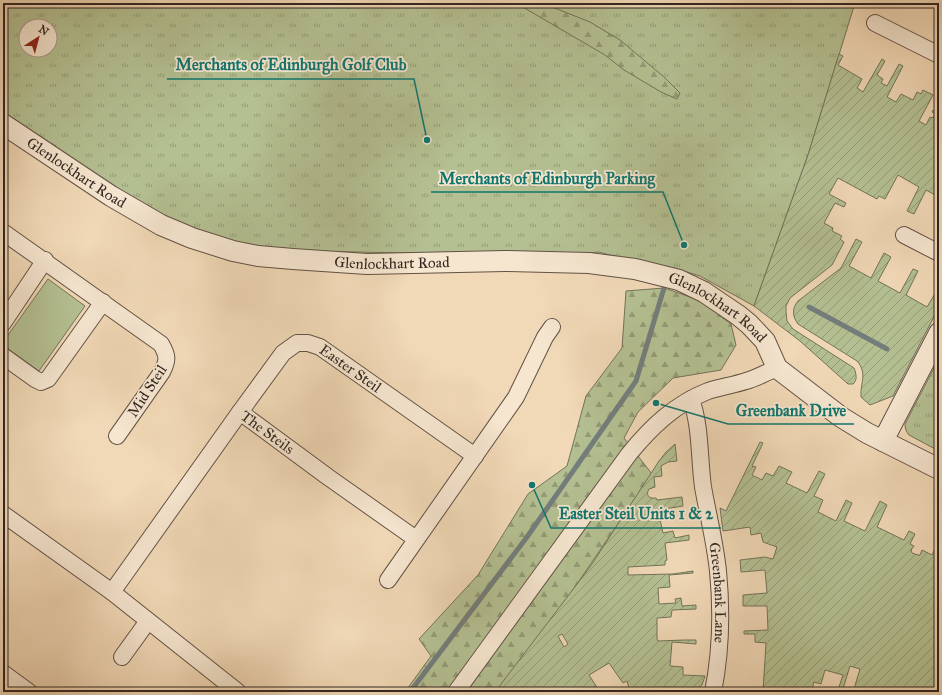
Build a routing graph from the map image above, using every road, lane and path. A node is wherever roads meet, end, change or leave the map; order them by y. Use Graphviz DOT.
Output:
graph roads {
  1 [pos="875,23"];
  2 [pos="939,55"];
  3 [pos="3,124"];
  4 [pos="3,232"];
  5 [pos="904,235"];
  6 [pos="939,253"];
  7 [pos="45,260"];
  8 [pos="103,302"];
  9 [pos="3,322"];
  10 [pos="552,326"];
  11 [pos="939,333"];
  12 [pos="3,356"];
  13 [pos="777,368"];
  14 [pos="691,399"];
  15 [pos="240,412"];
  16 [pos="117,436"];
  17 [pos="883,441"];
  18 [pos="475,456"];
  19 [pos="939,470"];
  20 [pos="3,514"];
  21 [pos="416,540"];
  22 [pos="388,580"];
  23 [pos="112,592"];
  24 [pos="148,621"];
  25 [pos="122,657"];
  26 [pos="3,673"];
  27 [pos="29,692"];
  28 [pos="238,692"];
  29 [pos="456,692"];
  30 [pos="713,692"];
  1 -- 2 [label="street"];
  3 -- 13 [label="street, Glenlockhart Road"];
  4 -- 7 [label="street, Mid Steil"];
  5 -- 6 [label="street"];
  7 -- 8 [label="street, Mid Steil"];
  7 -- 9 [label="street"];
  8 -- 12 [label="street"];
  8 -- 16 [label="street, Mid Steil"];
  10 -- 18 [label="street"];
  11 -- 17 [label="street"];
  13 -- 14 [label="street"];
  13 -- 17 [label="street"];
  14 -- 29 [label="street"];
  14 -- 30 [label="street, Greenbank Lane"];
  15 -- 18 [label="street, Easter Steil"];
  15 -- 21 [label="street, The Steils"];
  15 -- 23 [label="street, The Steils"];
  17 -- 19 [label="street"];
  18 -- 21 [label="street"];
  20 -- 23 [label="street"];
  21 -- 22 [label="street"];
  23 -- 24 [label="street"];
  24 -- 25 [label="street"];
  24 -- 28 [label="street"];
  26 -- 27 [label="street"];
}
